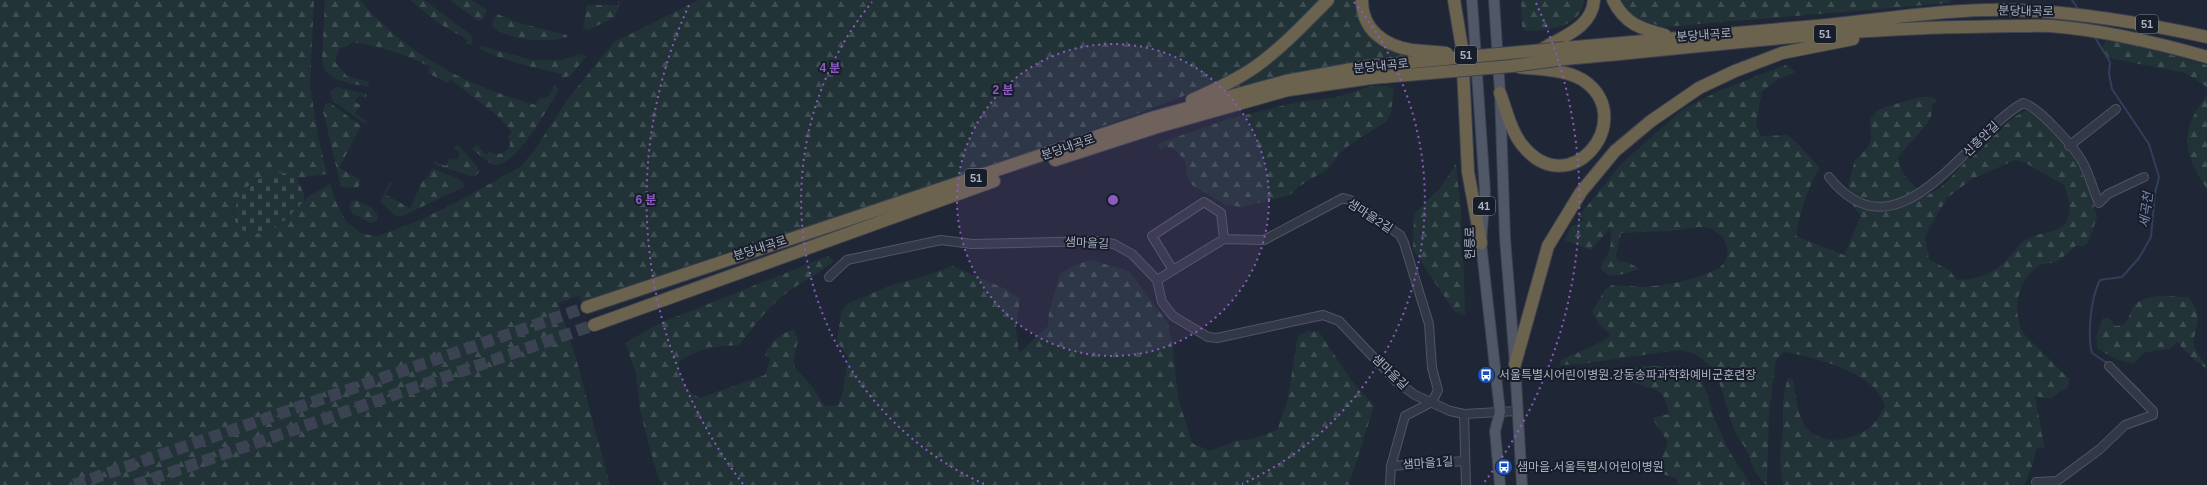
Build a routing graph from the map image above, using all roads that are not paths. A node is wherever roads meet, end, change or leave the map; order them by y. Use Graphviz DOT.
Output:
graph roads {
  1 [pos="1328,0"];
  2 [pos="1362,0"];
  3 [pos="1454,0"];
  4 [pos="1472,0"];
  5 [pos="1494,0"];
  6 [pos="1594,0"];
  7 [pos="1613,0"];
  8 [pos="1923,28"];
  9 [pos="1672,37"];
  10 [pos="2207,37"];
  11 [pos="1564,48"];
  12 [pos="1466,52"];
  13 [pos="2207,56"];
  14 [pos="1512,66"];
  15 [pos="1370,72"];
  16 [pos="1500,93"];
  17 [pos="2116,109"];
  18 [pos="1155,117"];
  19 [pos="2069,146"];
  20 [pos="1829,177"];
  21 [pos="2144,177"];
  22 [pos="1224,239"];
  23 [pos="1481,243"];
  24 [pos="1173,270"];
  25 [pos="829,277"];
  26 [pos="1157,280"];
  27 [pos="587,307"];
  28 [pos="594,325"];
  29 [pos="1515,364"];
  30 [pos="2109,366"];
  31 [pos="1432,402"];
  32 [pos="1517,410"];
  33 [pos="1500,412"];
  34 [pos="1464,414"];
  35 [pos="1465,461"];
  36 [pos="1391,466"];
  37 [pos="2036,482"];
  38 [pos="1390,485"];
  39 [pos="1466,485"];
  40 [pos="1500,485"];
  41 [pos="1522,485"];
  1 -- 18 [label="highway"];
  2 -- 12 [label="highway, bridge"];
  3 -- 12 [label="highway"];
  4 -- 23 [label="main road, 헌릉로 / 41"];
  5 -- 16 [label="main road, 41"];
  6 -- 11 [label="highway"];
  7 -- 9 [label="highway"];
  8 -- 11 [label="highway, 분당내곡로 / 51"];
  8 -- 13 [label="highway, 분당내곡로 / 51"];
  8 -- 29 [label="highway"];
  9 -- 10 [label="highway, 분당내곡로 / 51"];
  9 -- 11 [label="highway, 분당내곡로 / 51"];
  11 -- 12 [label="highway, 분당내곡로 / 51, bridge"];
  11 -- 14 [label="highway, 분당내곡로 / 51, bridge"];
  12 -- 15 [label="highway, 분당내곡로 / 51, bridge"];
  12 -- 23 [label="highway"];
  14 -- 15 [label="highway, 분당내곡로 / 51, bridge"];
  14 -- 16 [label="highway, bridge"];
  15 -- 18 [label="highway, 분당내곡로 / 51"];
  15 -- 28 [label="highway, 분당내곡로 / 51"];
  16 -- 29 [label="main road, 41"];
  17 -- 19 [label="street"];
  18 -- 27 [label="highway, 분당내곡로 / 51"];
  19 -- 20 [label="street, 신흥안길"];
  19 -- 21 [label="street, 신흥안길"];
  22 -- 24 [label="street"];
  22 -- 24 [label="street"];
  22 -- 31 [label="street, 샘마을2길"];
  23 -- 33 [label="main road, 헌릉로 / 41"];
  24 -- 26 [label="street"];
  25 -- 26 [label="street, 샘마을길"];
  26 -- 31 [label="street, 샘마을길"];
  29 -- 32 [label="main road, 41"];
  30 -- 37 [label="street"];
  31 -- 34 [label="street, 샘마을길"];
  31 -- 36 [label="street, 샘마을1길"];
  32 -- 33 [label="street, 샘마을길"];
  32 -- 41 [label="main road, 41"];
  33 -- 34 [label="street, 샘마을길"];
  33 -- 40 [label="main road, 헌릉로 / 41"];
  34 -- 35 [label="street"];
  35 -- 36 [label="street, 샘마을1길"];
  35 -- 39 [label="street"];
  36 -- 38 [label="street, 샘마을1길"];
}
